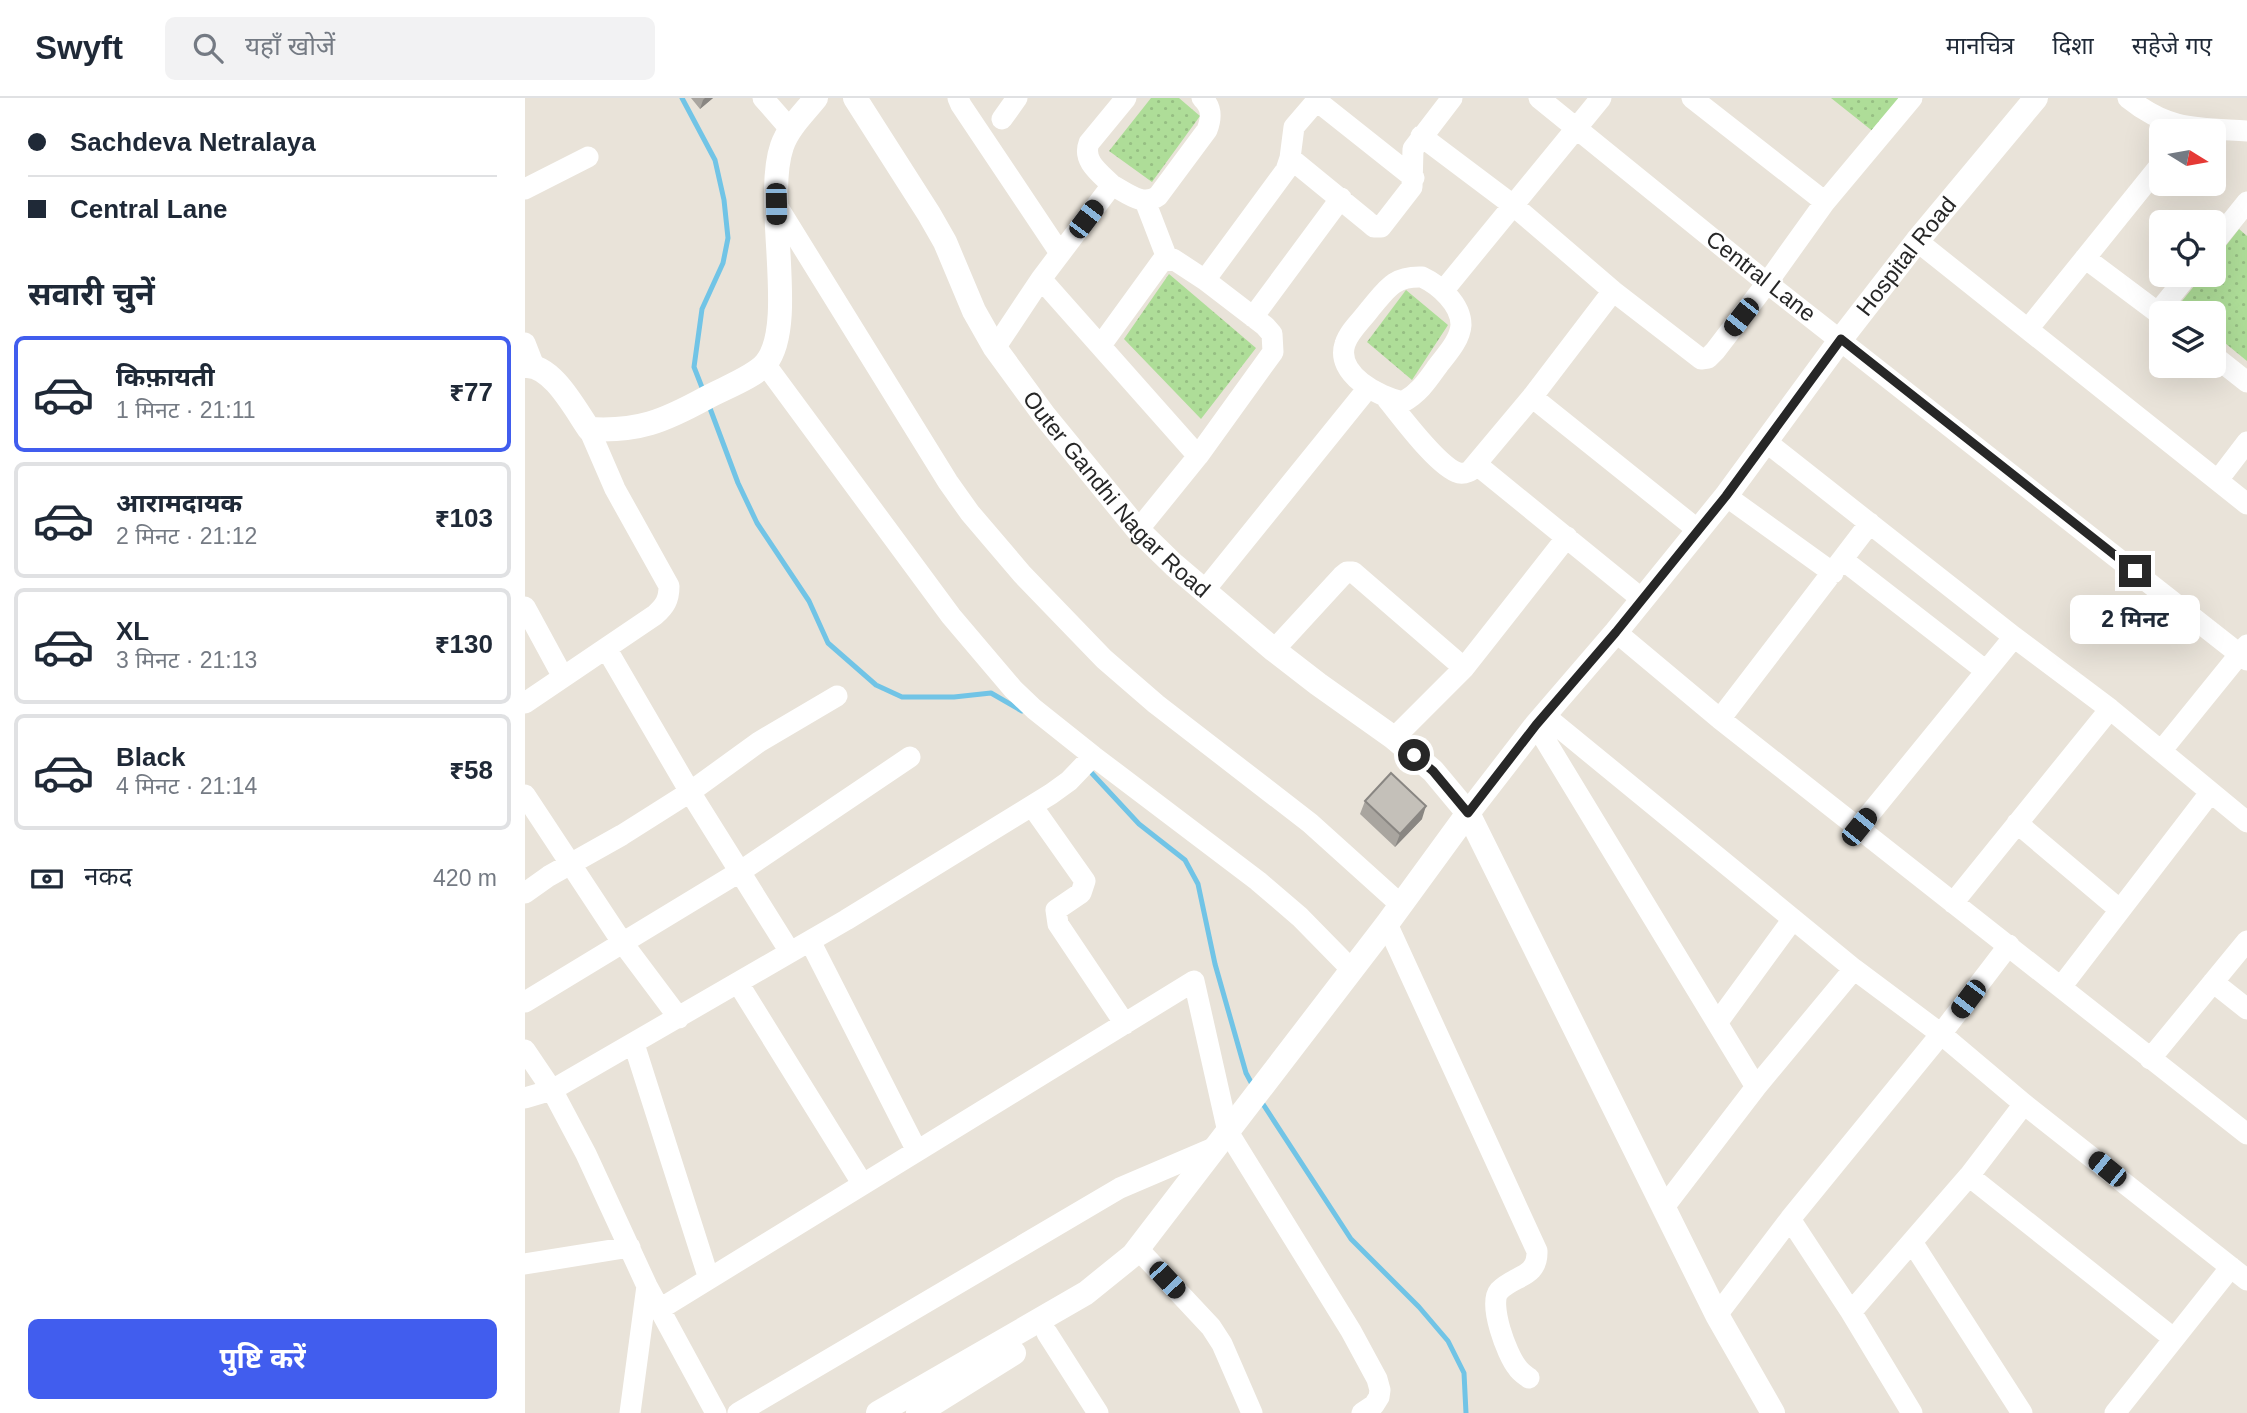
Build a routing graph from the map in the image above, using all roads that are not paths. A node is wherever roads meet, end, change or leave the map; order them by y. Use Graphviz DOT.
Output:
graph roads {
  1 [pos="763,98"];
  2 [pos="815,98"];
  3 [pos="855,98"];
  4 [pos="958,98"];
  5 [pos="1017,98"];
  6 [pos="1126,98"];
  7 [pos="1202,98"];
  8 [pos="1452,98"];
  9 [pos="1539,98"];
  10 [pos="1601,98"];
  11 [pos="1912,98"];
  12 [pos="2036,98"];
  13 [pos="2128,98"];
  14 [pos="1318,99"];
  15 [pos="1704,102"];
  16 [pos="1002,119"];
  17 [pos="2159,119"];
  18 [pos="1577,127"];
  19 [pos="791,130"];
  20 [pos="2226,130"];
  21 [pos="2247,131"];
  22 [pos="1421,136"];
  23 [pos="588,157"];
  24 [pos="1290,158"];
  25 [pos="1414,178"];
  26 [pos="2149,179"];
  27 [pos="1112,185"];
  28 [pos="525,189"];
  29 [pos="1341,198"];
  30 [pos="1145,201"];
  31 [pos="1825,202"];
  32 [pos="2247,202"];
  33 [pos="776,204"];
  34 [pos="1514,206"];
  35 [pos="2226,228"];
  36 [pos="1917,241"];
  37 [pos="1060,253"];
  38 [pos="1167,258"];
  39 [pos="2085,258"];
  40 [pos="1041,279"];
  41 [pos="1205,279"];
  42 [pos="1767,283"];
  43 [pos="2179,287"];
  44 [pos="1613,290"];
  45 [pos="1443,291"];
  46 [pos="2168,301"];
  47 [pos="2149,306"];
  48 [pos="1254,317"];
  49 [pos="2028,329"];
  50 [pos="1841,339"];
  51 [pos="1101,345"];
  52 [pos="995,348"];
  53 [pos="528,358"];
  54 [pos="765,364"];
  55 [pos="2226,366"];
  56 [pos="2247,383"];
  57 [pos="1368,388"];
  58 [pos="1532,397"];
  59 [pos="1387,399"];
  60 [pos="589,429"];
  61 [pos="1765,441"];
  62 [pos="2247,442"];
  63 [pos="1198,456"];
  64 [pos="1476,464"];
  65 [pos="2218,480"];
  66 [pos="1726,496"];
  67 [pos="2247,504"];
  68 [pos="1870,523"];
  69 [pos="1137,530"];
  70 [pos="1698,530"];
  71 [pos="1567,537"];
  72 [pos="1838,566"];
  73 [pos="1204,591"];
  74 [pos="1643,600"];
  75 [pos="525,607"];
  76 [pos="1616,632"];
  77 [pos="2014,637"];
  78 [pos="605,648"];
  79 [pos="1274,650"];
  80 [pos="2245,653"];
  81 [pos="1464,668"];
  82 [pos="1986,670"];
  83 [pos="563,677"];
  84 [pos="837,696"];
  85 [pos="525,703"];
  86 [pos="2110,709"];
  87 [pos="1720,719"];
  88 [pos="1540,720"];
  89 [pos="1394,738"];
  90 [pos="2162,750"];
  91 [pos="911,757"];
  92 [pos="1090,759"];
  93 [pos="690,792"];
  94 [pos="2210,793"];
  95 [pos="525,795"];
  96 [pos="1032,806"];
  97 [pos="1468,813"];
  98 [pos="2247,822"];
  99 [pos="2017,823"];
  100 [pos="1859,827"];
  101 [pos="572,863"];
  102 [pos="741,871"];
  103 [pos="525,893"];
  104 [pos="1953,903"];
  105 [pos="2120,910"];
  106 [pos="1394,915"];
  107 [pos="1793,919"];
  108 [pos="810,941"];
  109 [pos="622,942"];
  110 [pos="2247,942"];
  111 [pos="2009,945"];
  112 [pos="790,952"];
  113 [pos="1351,969"];
  114 [pos="1854,969"];
  115 [pos="2213,982"];
  116 [pos="738,983"];
  117 [pos="2061,987"];
  118 [pos="525,1002"];
  119 [pos="2247,1009"];
  120 [pos="679,1018"];
  121 [pos="1717,1023"];
  122 [pos="1125,1024"];
  123 [pos="1941,1034"];
  124 [pos="634,1044"];
  125 [pos="525,1050"];
  126 [pos="2150,1059"];
  127 [pos="1756,1087"];
  128 [pos="552,1090"];
  129 [pos="525,1098"];
  130 [pos="2024,1104"];
  131 [pos="1227,1132"];
  132 [pos="2247,1134"];
  133 [pos="917,1151"];
  134 [pos="1969,1176"];
  135 [pos="863,1183"];
  136 [pos="1664,1207"];
  137 [pos="1790,1219"];
  138 [pos="1912,1242"];
  139 [pos="629,1247"];
  140 [pos="1135,1252"];
  141 [pos="525,1264"];
  142 [pos="2239,1274"];
  143 [pos="709,1279"];
  144 [pos="647,1286"];
  145 [pos="660,1309"];
  146 [pos="1851,1312"];
  147 [pos="1717,1315"];
  148 [pos="1047,1333"];
  149 [pos="2173,1338"];
  150 [pos="1529,1378"];
  151 [pos="932,1409"];
  152 [pos="630,1413"];
  153 [pos="716,1413"];
  154 [pos="738,1413"];
  155 [pos="878,1413"];
  156 [pos="1098,1413"];
  157 [pos="1252,1413"];
  158 [pos="1362,1413"];
  159 [pos="1773,1413"];
  160 [pos="1912,1413"];
  161 [pos="2022,1413"];
  162 [pos="2115,1413"];
  1 -- 19 [label="street"];
  2 -- 19 [label="street"];
  3 -- 52 [label="street, Outer Gandhi Nagar Road"];
  4 -- 37 [label="street"];
  5 -- 16 [label="street"];
  6 -- 27 [label="street"];
  7 -- 30 [label="street"];
  8 -- 22 [label="street"];
  9 -- 18 [label="street, Central Lane"];
  10 -- 18 [label="street"];
  11 -- 31 [label="street"];
  12 -- 36 [label="street, Hospital Road"];
  13 -- 17 [label="street"];
  14 -- 24 [label="street"];
  14 -- 25 [label="street"];
  15 -- 31 [label="street"];
  18 -- 34 [label="street"];
  18 -- 42 [label="street, Central Lane"];
  19 -- 33 [label="street"];
  20 -- 21 [label="street"];
  22 -- 25 [label="street"];
  22 -- 34 [label="street"];
  23 -- 28 [label="street"];
  24 -- 29 [label="street"];
  24 -- 41 [label="street"];
  25 -- 29 [label="street"];
  26 -- 39 [label="street"];
  27 -- 30 [label="street"];
  27 -- 37 [label="street"];
  29 -- 48 [label="street"];
  30 -- 38 [label="street"];
  31 -- 42 [label="street"];
  32 -- 35 [label="street"];
  33 -- 54 [label="street"];
  33 -- 106 [label="street"];
  34 -- 44 [label="street"];
  34 -- 45 [label="street"];
  36 -- 49 [label="street"];
  36 -- 50 [label="street, Hospital Road"];
  37 -- 40 [label="street"];
  38 -- 41 [label="street"];
  38 -- 51 [label="street"];
  39 -- 47 [label="street"];
  39 -- 49 [label="street"];
  40 -- 51 [label="street"];
  40 -- 52 [label="street"];
  41 -- 48 [label="street"];
  42 -- 44 [label="street"];
  42 -- 50 [label="street, Central Lane"];
  43 -- 46 [label="street"];
  44 -- 58 [label="street"];
  45 -- 57 [label="street"];
  45 -- 59 [label="street"];
  48 -- 63 [label="street"];
  49 -- 65 [label="street"];
  50 -- 61 [label="street, Hospital Road"];
  50 -- 80 [label="street, Central Lane"];
  51 -- 63 [label="street"];
  52 -- 69 [label="street, Outer Gandhi Nagar Road"];
  53 -- 60 [label="street"];
  54 -- 60 [label="street"];
  54 -- 92 [label="street"];
  55 -- 56 [label="street"];
  57 -- 59 [label="street"];
  57 -- 73 [label="street"];
  58 -- 64 [label="street"];
  58 -- 70 [label="street"];
  59 -- 64 [label="street"];
  60 -- 78 [label="street"];
  61 -- 66 [label="street, Hospital Road"];
  61 -- 68 [label="street"];
  62 -- 65 [label="street"];
  63 -- 69 [label="street"];
  64 -- 71 [label="street"];
  65 -- 67 [label="street"];
  66 -- 70 [label="street, Hospital Road"];
  66 -- 72 [label="street"];
  68 -- 72 [label="street"];
  68 -- 77 [label="street"];
  69 -- 73 [label="street, Outer Gandhi Nagar Road"];
  70 -- 74 [label="street, Hospital Road"];
  71 -- 74 [label="street"];
  71 -- 81 [label="street"];
  72 -- 82 [label="street"];
  72 -- 87 [label="street"];
  73 -- 79 [label="street, Outer Gandhi Nagar Road"];
  74 -- 76 [label="street, Hospital Road"];
  75 -- 83 [label="street"];
  76 -- 87 [label="street"];
  76 -- 88 [label="street, Hospital Road"];
  77 -- 82 [label="street"];
  77 -- 86 [label="street"];
  78 -- 83 [label="street"];
  78 -- 93 [label="street"];
  79 -- 81 [label="street"];
  79 -- 89 [label="street, Outer Gandhi Nagar Road"];
  80 -- 90 [label="street"];
  81 -- 89 [label="street"];
  82 -- 100 [label="street"];
  83 -- 85 [label="street"];
  84 -- 93 [label="street"];
  86 -- 90 [label="street"];
  86 -- 99 [label="street"];
  87 -- 100 [label="street"];
  88 -- 97 [label="street, Hospital Road"];
  88 -- 107 [label="street"];
  88 -- 121 [label="street"];
  89 -- 97 [label="street, Outer Gandhi Nagar Road"];
  90 -- 94 [label="street"];
  91 -- 102 [label="street"];
  92 -- 96 [label="street"];
  92 -- 113 [label="street"];
  93 -- 101 [label="street"];
  93 -- 102 [label="street"];
  94 -- 98 [label="street"];
  94 -- 105 [label="street"];
  95 -- 101 [label="street"];
  96 -- 108 [label="street"];
  96 -- 122 [label="street"];
  97 -- 106 [label="street, Hospital Road"];
  97 -- 136 [label="street, Outer Gandhi Nagar Road"];
  99 -- 104 [label="street"];
  99 -- 105 [label="street"];
  100 -- 104 [label="street"];
  101 -- 103 [label="street"];
  101 -- 109 [label="street"];
  102 -- 109 [label="street"];
  102 -- 112 [label="street"];
  104 -- 111 [label="street"];
  105 -- 117 [label="street"];
  106 -- 113 [label="street, Hospital Road"];
  106 -- 150 [label="street"];
  107 -- 114 [label="street"];
  107 -- 121 [label="street"];
  108 -- 112 [label="street"];
  108 -- 133 [label="street"];
  109 -- 118 [label="street"];
  109 -- 120 [label="street"];
  110 -- 115 [label="street"];
  111 -- 117 [label="street"];
  111 -- 123 [label="street"];
  112 -- 116 [label="street"];
  113 -- 131 [label="street, Hospital Road"];
  114 -- 123 [label="street"];
  114 -- 127 [label="street"];
  115 -- 119 [label="street"];
  115 -- 126 [label="street"];
  116 -- 120 [label="street"];
  116 -- 135 [label="street"];
  117 -- 126 [label="street"];
  120 -- 124 [label="street"];
  121 -- 127 [label="street"];
  122 -- 131 [label="street"];
  122 -- 133 [label="street"];
  123 -- 130 [label="street"];
  123 -- 137 [label="street"];
  124 -- 128 [label="street"];
  124 -- 143 [label="street"];
  125 -- 128 [label="street"];
  126 -- 132 [label="street"];
  127 -- 136 [label="street"];
  128 -- 129 [label="street"];
  128 -- 139 [label="street"];
  130 -- 134 [label="street"];
  130 -- 142 [label="street"];
  131 -- 140 [label="street, Hospital Road"];
  131 -- 154 [label="street"];
  131 -- 158 [label="street"];
  133 -- 135 [label="street"];
  134 -- 138 [label="street"];
  134 -- 149 [label="street"];
  135 -- 143 [label="street"];
  136 -- 147 [label="street, Outer Gandhi Nagar Road"];
  137 -- 146 [label="street"];
  137 -- 147 [label="street"];
  138 -- 146 [label="street"];
  138 -- 161 [label="street"];
  139 -- 141 [label="street"];
  139 -- 144 [label="street"];
  140 -- 148 [label="street"];
  140 -- 155 [label="street"];
  140 -- 157 [label="street"];
  142 -- 149 [label="street"];
  143 -- 145 [label="street"];
  144 -- 145 [label="street"];
  144 -- 152 [label="street"];
  145 -- 153 [label="street"];
  146 -- 160 [label="street"];
  147 -- 159 [label="street, Outer Gandhi Nagar Road"];
  148 -- 151 [label="street"];
  148 -- 156 [label="street"];
  149 -- 162 [label="street"];
}
